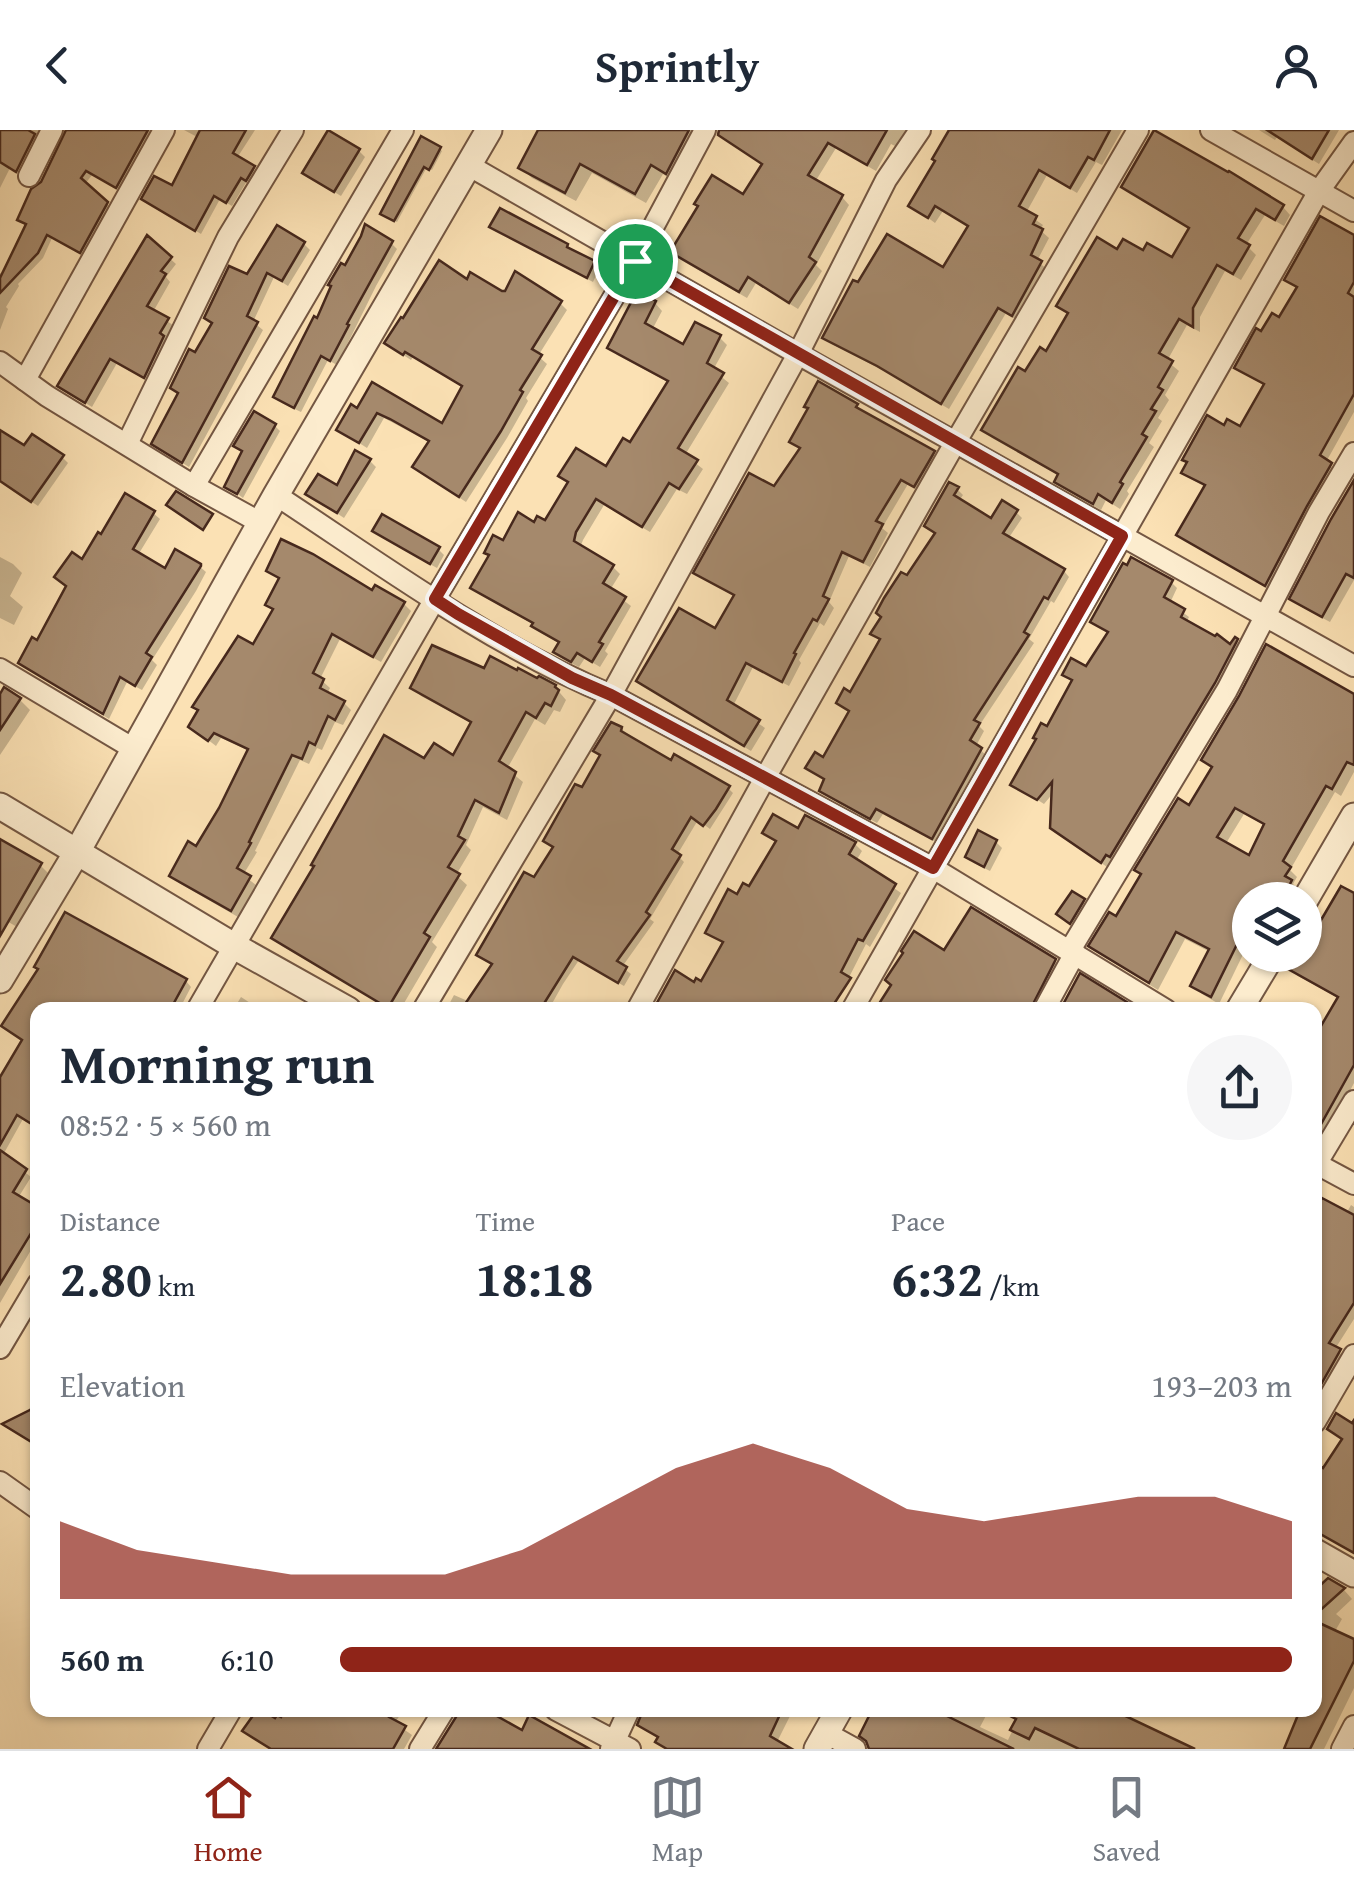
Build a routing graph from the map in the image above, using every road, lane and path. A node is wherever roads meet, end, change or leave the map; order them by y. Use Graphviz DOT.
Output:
graph roads {
  1 [pos="52,130"];
  2 [pos="164,130"];
  3 [pos="293,130"];
  4 [pos="403,130"];
  5 [pos="489,130"];
  6 [pos="705,130"];
  7 [pos="920,130"];
  8 [pos="1138,130"];
  9 [pos="1211,130"];
  10 [pos="1354,142"];
  11 [pos="468,165"];
  12 [pos="29,176"];
  13 [pos="1319,192"];
  14 [pos="1354,211"];
  15 [pos="635,261"];
  16 [pos="798,354"];
  17 [pos="0,362"];
  18 [pos="25,380"];
  19 [pos="955,443"];
  20 [pos="127,444"];
  21 [pos="1354,453"];
  22 [pos="194,486"];
  23 [pos="276,496"];
  24 [pos="261,523"];
  25 [pos="1122,536"];
  26 [pos="435,599"];
  27 [pos="1266,618"];
  28 [pos="1354,666"];
  29 [pos="0,669"];
  30 [pos="611,695"];
  31 [pos="134,749"];
  32 [pos="765,778"];
  33 [pos="0,806"];
  34 [pos="1354,816"];
  35 [pos="77,852"];
  36 [pos="933,868"];
  37 [pos="1315,882"];
  38 [pos="234,946"];
  39 [pos="1072,951"];
  40 [pos="1262,972"];
  41 [pos="0,980"];
  42 [pos="202,1002"];
  43 [pos="334,1002"];
  44 [pos="428,1002"];
  45 [pos="641,1002"];
  46 [pos="857,1002"];
  47 [pos="1048,1002"];
  48 [pos="1153,1002"];
  49 [pos="1244,1002"];
  50 [pos="1354,1102"];
  51 [pos="1322,1153"];
  52 [pos="1322,1168"];
  53 [pos="1354,1184"];
  54 [pos="30,1297"];
  55 [pos="0,1348"];
  56 [pos="1354,1355"];
  57 [pos="1322,1410"];
  58 [pos="0,1482"];
  59 [pos="30,1503"];
  60 [pos="1322,1556"];
  61 [pos="1354,1574"];
  62 [pos="227,1717"];
  63 [pos="440,1717"];
  64 [pos="568,1717"];
  65 [pos="628,1717"];
  66 [pos="1354,1726"];
  67 [pos="827,1731"];
  68 [pos="619,1746"];
  69 [pos="208,1749"];
  70 [pos="420,1749"];
  71 [pos="855,1749"];
  72 [pos="1342,1749"];
  1 -- 12 [label="street"];
  2 -- 18 [label="street"];
  3 -- 20 [label="street"];
  4 -- 22 [label="street"];
  5 -- 11 [label="street"];
  6 -- 15 [label="street"];
  7 -- 16 [label="street"];
  8 -- 19 [label="street"];
  9 -- 13 [label="street"];
  10 -- 13 [label="street"];
  11 -- 15 [label="street"];
  11 -- 23 [label="street"];
  13 -- 14 [label="street"];
  13 -- 25 [label="street"];
  15 -- 16 [label="street"];
  15 -- 26 [label="street"];
  16 -- 19 [label="street"];
  16 -- 30 [label="street"];
  17 -- 18 [label="street"];
  18 -- 20 [label="street"];
  19 -- 25 [label="street"];
  19 -- 32 [label="street"];
  20 -- 22 [label="street"];
  21 -- 27 [label="street"];
  22 -- 24 [label="street"];
  23 -- 24 [label="street"];
  23 -- 26 [label="street"];
  24 -- 31 [label="street"];
  25 -- 27 [label="street"];
  25 -- 36 [label="street"];
  26 -- 30 [label="street"];
  26 -- 38 [label="street"];
  27 -- 28 [label="street"];
  27 -- 39 [label="street"];
  29 -- 31 [label="street"];
  30 -- 32 [label="street"];
  30 -- 44 [label="street"];
  31 -- 35 [label="street"];
  32 -- 36 [label="street"];
  32 -- 45 [label="street"];
  33 -- 35 [label="street"];
  34 -- 37 [label="street"];
  35 -- 38 [label="street"];
  35 -- 41 [label="street"];
  36 -- 39 [label="street"];
  36 -- 46 [label="street"];
  38 -- 42 [label="street"];
  38 -- 43 [label="street"];
  39 -- 47 [label="street"];
  39 -- 48 [label="street"];
  40 -- 49 [label="street"];
  50 -- 51 [label="street"];
  52 -- 53 [label="street"];
  54 -- 55 [label="street"];
  56 -- 57 [label="street"];
  58 -- 59 [label="street"];
  60 -- 61 [label="street"];
  62 -- 69 [label="street"];
  63 -- 70 [label="street"];
  64 -- 68 [label="street"];
  65 -- 68 [label="street"];
  66 -- 72 [label="street"];
  67 -- 71 [label="street"];
}
